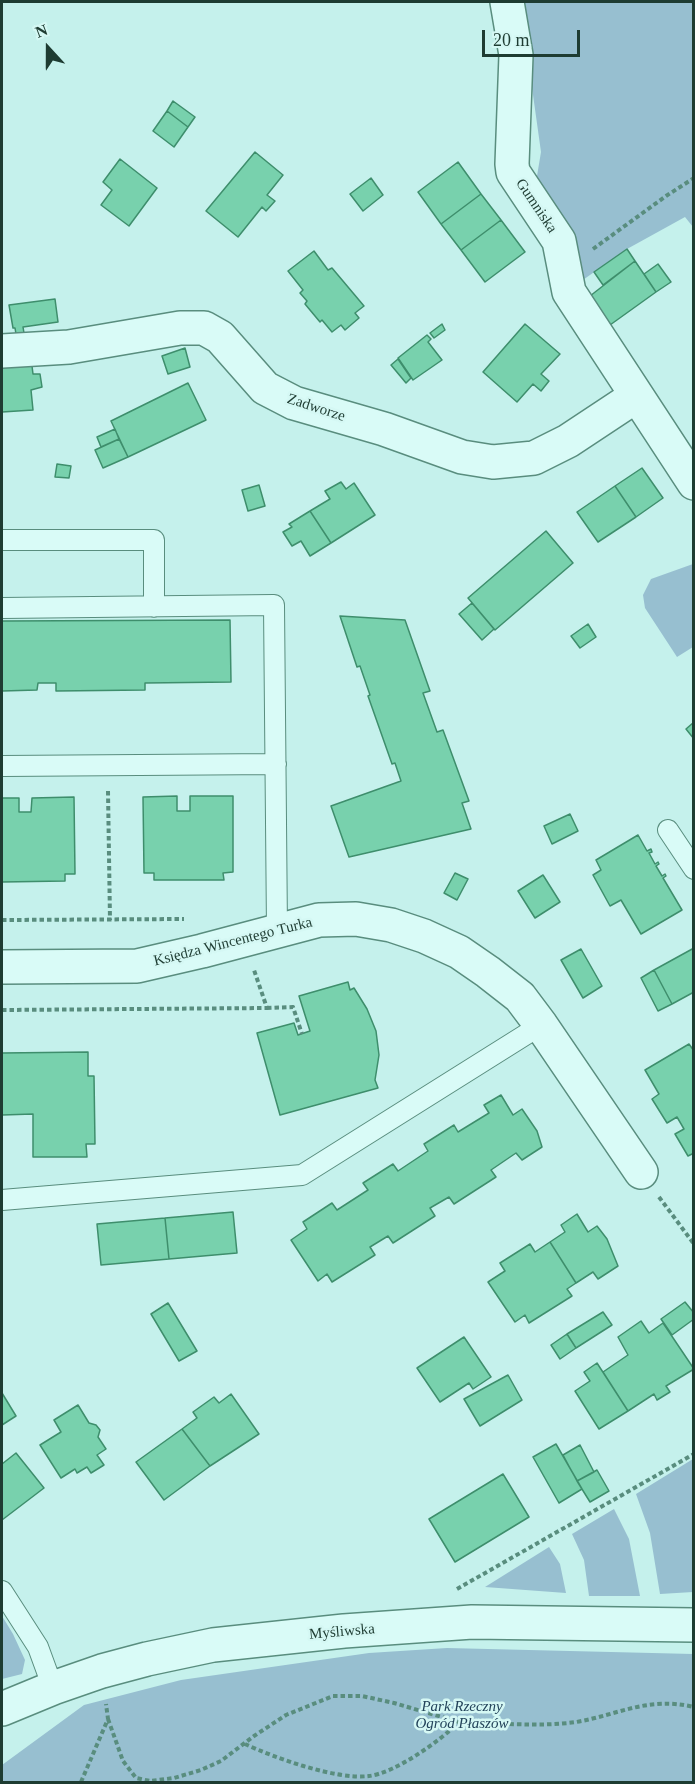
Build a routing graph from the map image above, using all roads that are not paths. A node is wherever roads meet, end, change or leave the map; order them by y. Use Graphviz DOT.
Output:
graph roads {
  1 [pos="507,2"];
  2 [pos="2,351"];
  3 [pos="636,396"];
  4 [pos="693,483"];
  5 [pos="2,540"];
  6 [pos="154,607"];
  7 [pos="2,608"];
  8 [pos="276,764"];
  9 [pos="2,766"];
  10 [pos="668,830"];
  11 [pos="693,869"];
  12 [pos="277,930"];
  13 [pos="2,967"];
  14 [pos="541,1025"];
  15 [pos="641,1172"];
  16 [pos="2,1200"];
  17 [pos="2,1591"];
  18 [pos="693,1625"];
  19 [pos="53,1688"];
  20 [pos="2,1709"];
  1 -- 3 [label="street, Gumniska"];
  2 -- 3 [label="street, Zadworze"];
  3 -- 4 [label="street, Gumniska"];
  5 -- 6 [label="lane"];
  6 -- 7 [label="lane"];
  6 -- 8 [label="lane"];
  8 -- 9 [label="lane"];
  8 -- 12 [label="lane"];
  10 -- 11 [label="lane"];
  12 -- 13 [label="street, Księdza Wincentego Turka"];
  12 -- 14 [label="street, Księdza Wincentego Turka"];
  14 -- 15 [label="street, Księdza Wincentego Turka"];
  14 -- 16 [label="lane"];
  17 -- 19 [label="lane"];
  18 -- 19 [label="street, Myśliwska"];
  19 -- 20 [label="street, Myśliwska"];
}
